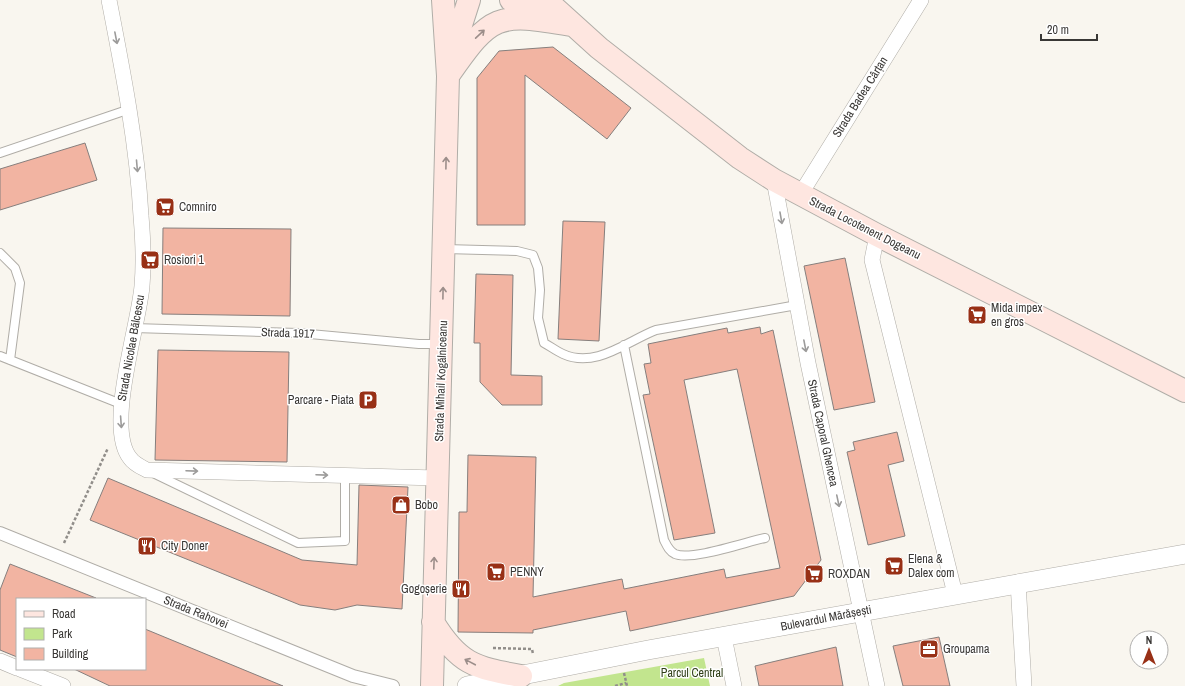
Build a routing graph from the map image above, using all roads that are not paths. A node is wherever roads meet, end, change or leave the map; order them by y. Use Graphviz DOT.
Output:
graph roads {
  1 [pos="109,0"];
  2 [pos="443,0"];
  3 [pos="469,0"];
  4 [pos="511,0"];
  5 [pos="546,0"];
  6 [pos="921,0"];
  7 [pos="571,25"];
  8 [pos="448,76"];
  9 [pos="130,109"];
  10 [pos="0,153"];
  11 [pos="774,180"];
  12 [pos="800,195"];
  13 [pos="877,235"];
  14 [pos="444,249"];
  15 [pos="0,253"];
  16 [pos="797,305"];
  17 [pos="134,328"];
  18 [pos="442,344"];
  19 [pos="624,345"];
  20 [pos="0,356"];
  21 [pos="10,360"];
  22 [pos="1185,391"];
  23 [pos="121,404"];
  24 [pos="147,470"];
  25 [pos="345,476"];
  26 [pos="437,478"];
  27 [pos="0,533"];
  28 [pos="765,538"];
  29 [pos="1185,554"];
  30 [pos="1018,582"];
  31 [pos="955,594"];
  32 [pos="861,611"];
  33 [pos="433,622"];
  34 [pos="724,637"];
  35 [pos="0,661"];
  36 [pos="16,667"];
  37 [pos="23,670"];
  38 [pos="525,677"];
  39 [pos="62,686"];
  40 [pos="393,686"];
  41 [pos="432,686"];
  42 [pos="467,686"];
  43 [pos="734,686"];
  44 [pos="877,686"];
  45 [pos="1024,686"];
  1 -- 9 [label="street, Strada Nicolae Bălcescu, one-way"];
  2 -- 8 [label="main road, Strada Mihail Kogălniceanu"];
  3 -- 8 [label="main road, Strada Mihail Kogălniceanu"];
  4 -- 7 [label="main road, Strada Locotenent Dogeanu"];
  5 -- 7 [label="main road, Strada Locotenent Dogeanu"];
  6 -- 12 [label="street, Strada Badea Cârțan"];
  8 -- 7 [label="main road, one-way"];
  7 -- 11 [label="main road, Strada Locotenent Dogeanu"];
  14 -- 8 [label="main road, Strada Mihail Kogălniceanu, one-way"];
  9 -- 10 [label="lane"];
  9 -- 17 [label="street, Strada Nicolae Bălcescu, one-way"];
  11 -- 12 [label="main road, Strada Locotenent Dogeanu"];
  11 -- 16 [label="street, Strada Caporal Ghencea, one-way"];
  12 -- 13 [label="main road, Strada Locotenent Dogeanu"];
  13 -- 22 [label="main road, Strada Locotenent Dogeanu"];
  13 -- 31 [label="street"];
  18 -- 14 [label="main road, Strada Mihail Kogălniceanu, one-way"];
  14 -- 19 [label="lane"];
  15 -- 21 [label="lane"];
  16 -- 19 [label="lane"];
  16 -- 32 [label="street, Strada Caporal Ghencea, one-way"];
  17 -- 18 [label="lane, Strada 1917"];
  17 -- 23 [label="street, Strada Nicolae Bălcescu"];
  18 -- 26 [label="main road, Strada Mihail Kogălniceanu"];
  19 -- 28 [label="lane"];
  20 -- 21 [label="lane"];
  21 -- 23 [label="lane"];
  23 -- 24 [label="street, Strada Nicolae Bălcescu, one-way"];
  24 -- 25 [label="street, one-way"];
  24 -- 25 [label="lane"];
  25 -- 26 [label="street"];
  33 -- 26 [label="main road, Strada Mihail Kogălniceanu, one-way"];
  27 -- 40 [label="street, Strada Rahovei"];
  29 -- 30 [label="street, Bulevardul Mărășești"];
  30 -- 31 [label="street, Bulevardul Mărășești"];
  30 -- 45 [label="street"];
  31 -- 32 [label="street, Bulevardul Mărășești"];
  32 -- 34 [label="street, Bulevardul Mărășești"];
  32 -- 44 [label="street, Strada Caporal Ghencea"];
  38 -- 33 [label="main road, one-way"];
  33 -- 41 [label="main road, Strada Mihail Kogălniceanu"];
  34 -- 38 [label="street, Bulevardul Mărășești"];
  34 -- 43 [label="street"];
  35 -- 36 [label="street"];
  37 -- 39 [label="street"];
  38 -- 42 [label="street, Bulevardul Mărășești"];
}
